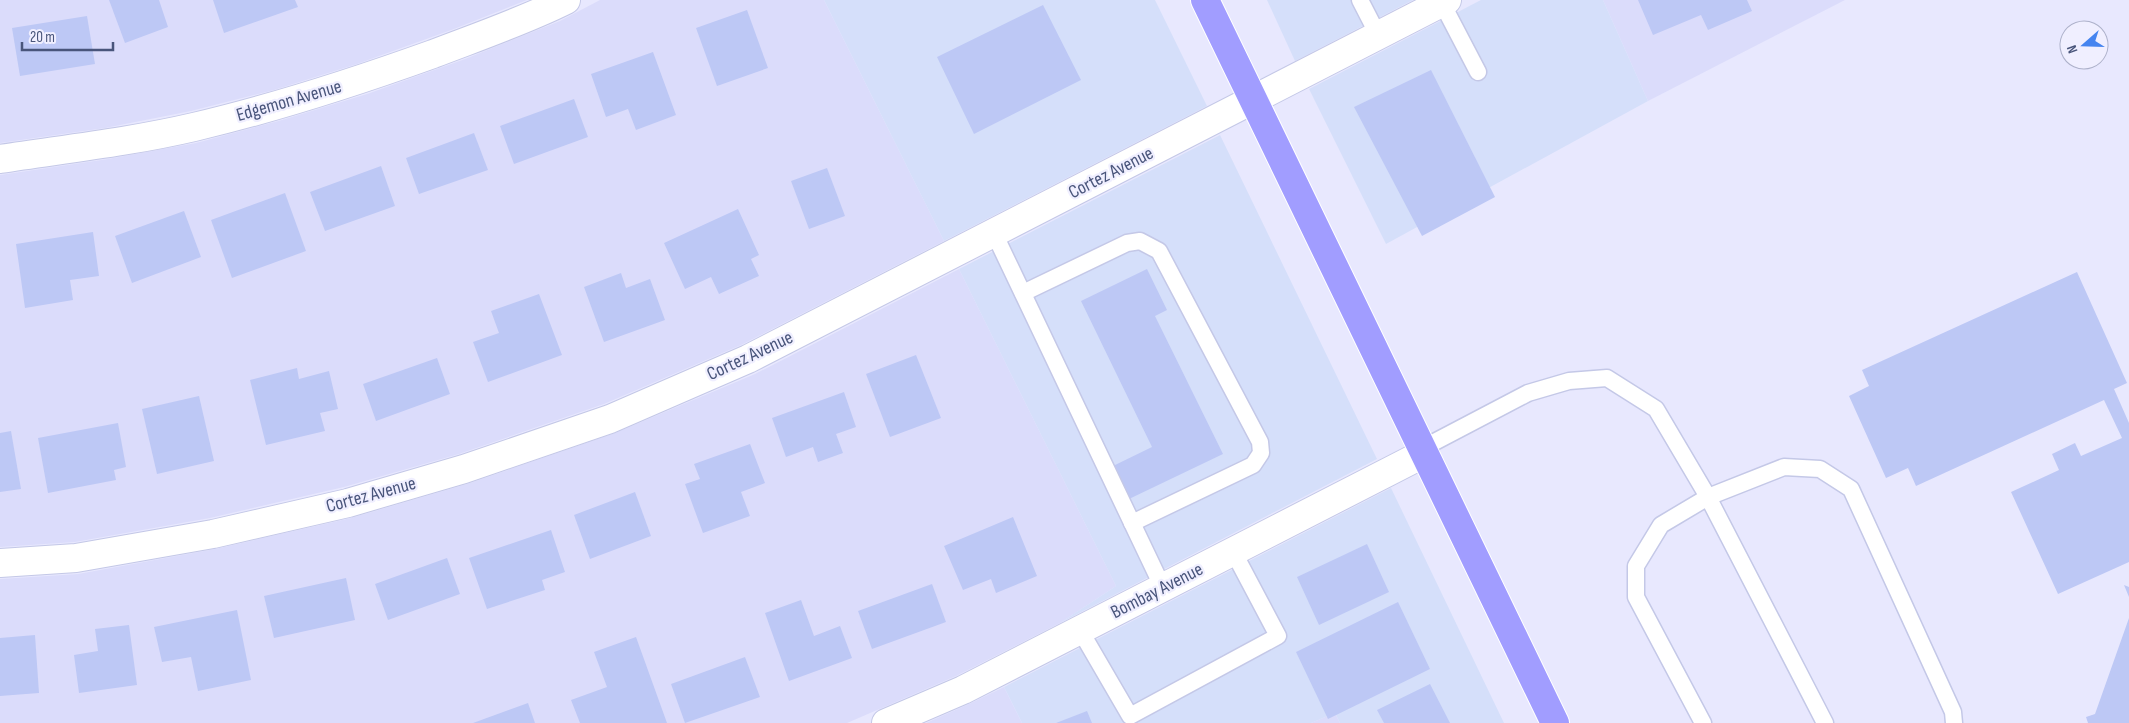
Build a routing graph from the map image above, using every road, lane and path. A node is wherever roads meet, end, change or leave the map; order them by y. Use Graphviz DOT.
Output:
graph roads {
  1 [pos="566,0"];
  2 [pos="1205,0"];
  3 [pos="1360,0"];
  4 [pos="1444,1"];
  5 [pos="1378,35"];
  6 [pos="1478,72"];
  7 [pos="1253,100"];
  8 [pos="0,159"];
  9 [pos="994,233"];
  10 [pos="1023,294"];
  11 [pos="1424,450"];
  12 [pos="1708,497"];
  13 [pos="1132,522"];
  14 [pos="1233,551"];
  15 [pos="0,563"];
  16 [pos="1163,588"];
  17 [pos="1080,630"];
  18 [pos="886,723"];
  19 [pos="1555,723"];
  20 [pos="1703,723"];
  21 [pos="1825,723"];
  22 [pos="1954,723"];
  1 -- 8 [label="street, Edgemon Avenue"];
  2 -- 7 [label="main road"];
  3 -- 5 [label="lane"];
  4 -- 5 [label="street, Cortez Avenue"];
  4 -- 6 [label="lane"];
  5 -- 7 [label="street, Cortez Avenue"];
  7 -- 9 [label="street, Cortez Avenue"];
  7 -- 11 [label="main road"];
  9 -- 10 [label="lane"];
  9 -- 15 [label="street, Cortez Avenue"];
  10 -- 13 [label="lane"];
  10 -- 13 [label="lane"];
  11 -- 12 [label="lane"];
  11 -- 14 [label="street, Bombay Avenue"];
  11 -- 19 [label="main road"];
  12 -- 20 [label="lane"];
  12 -- 21 [label="lane"];
  12 -- 22 [label="lane"];
  13 -- 16 [label="lane"];
  14 -- 16 [label="street, Bombay Avenue"];
  14 -- 17 [label="lane"];
  16 -- 17 [label="street, Bombay Avenue"];
  17 -- 18 [label="street, Bombay Avenue"];
}
